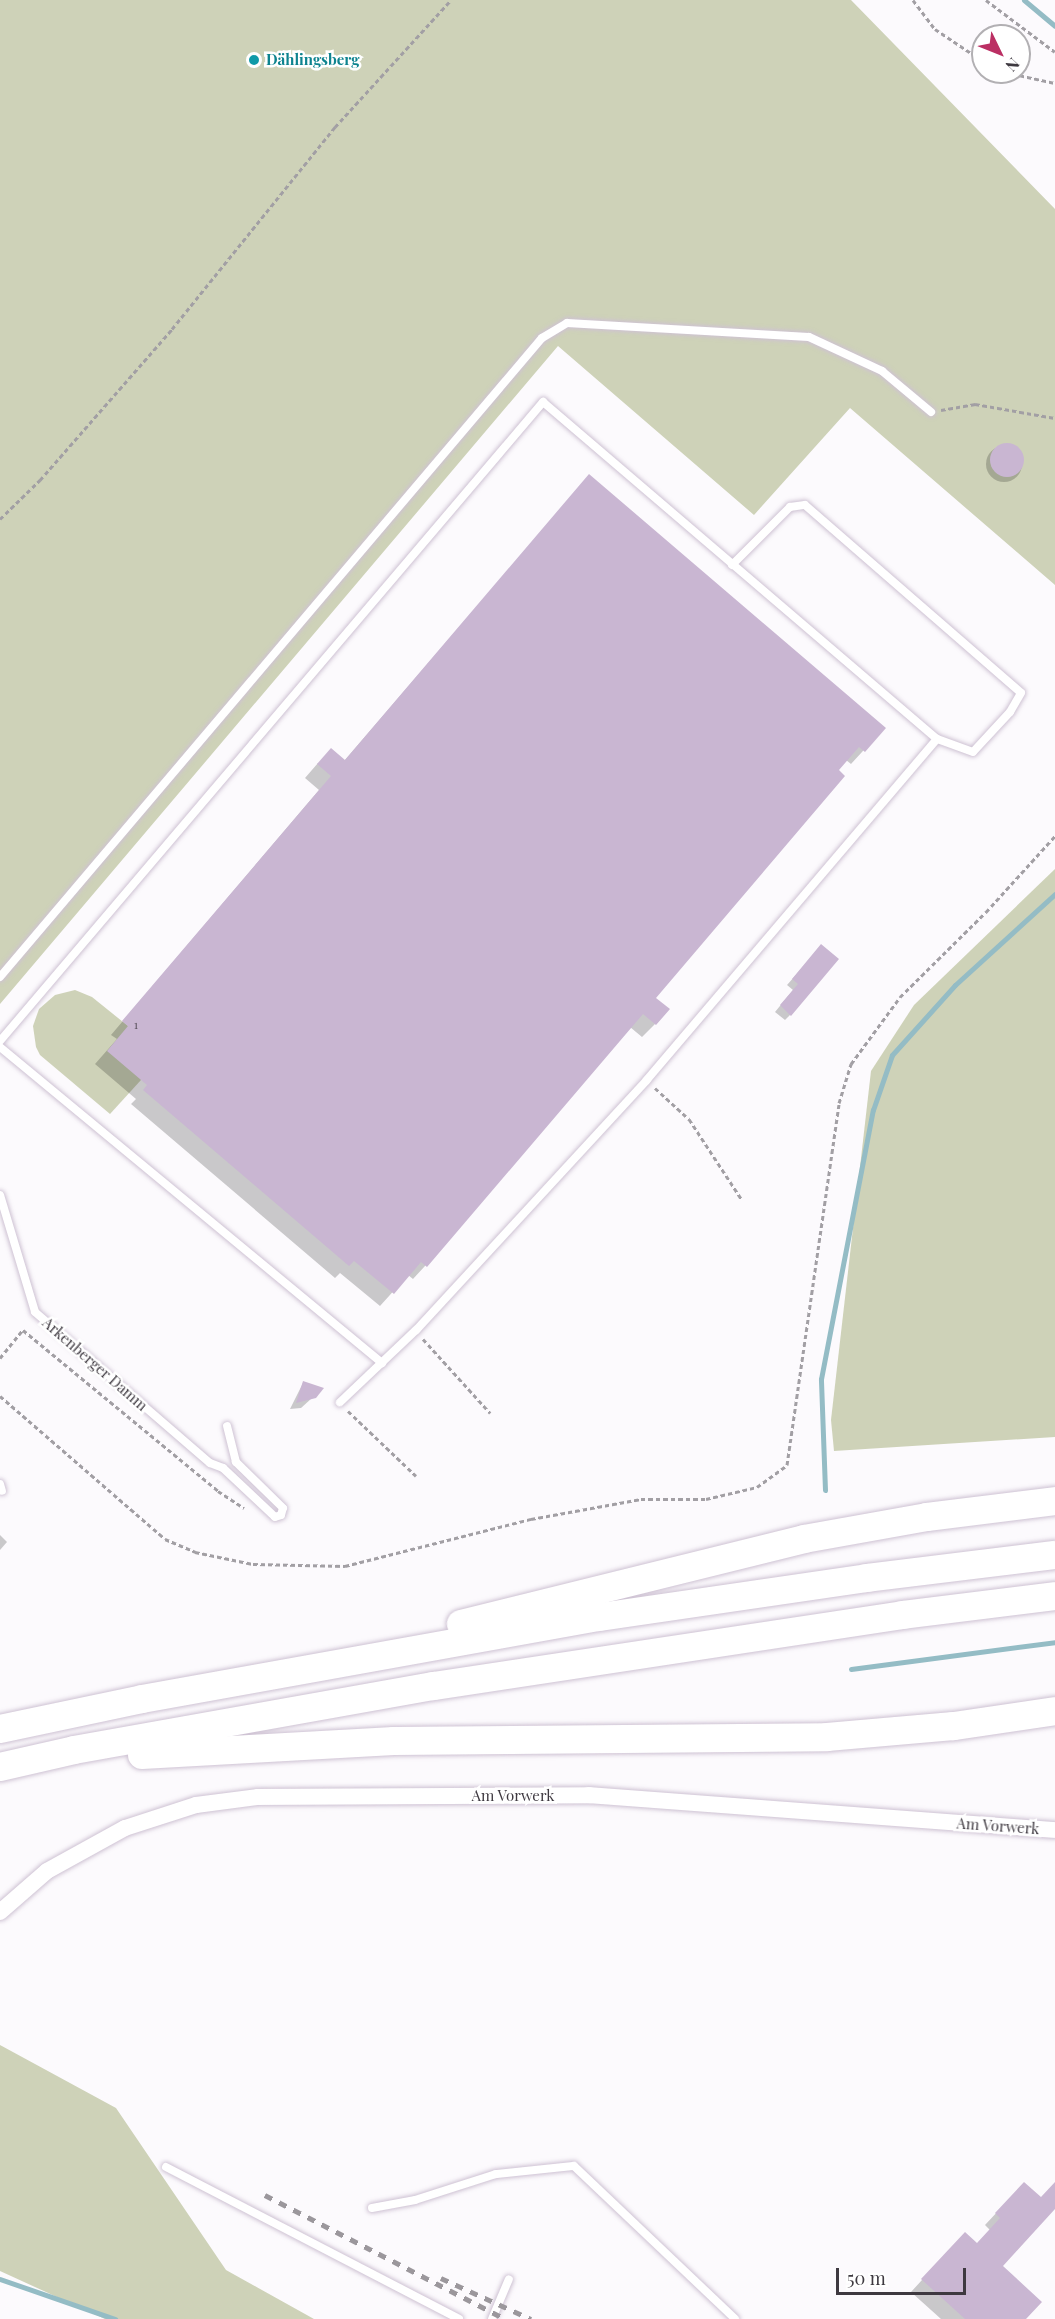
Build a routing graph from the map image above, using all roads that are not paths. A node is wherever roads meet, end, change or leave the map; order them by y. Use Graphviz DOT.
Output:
graph roads {
  1 [pos="931,412"];
  2 [pos="732,566"];
  3 [pos="937,739"];
  4 [pos="0,976"];
  5 [pos="0,1041"];
  6 [pos="0,1047"];
  7 [pos="0,1195"];
  8 [pos="382,1363"];
  9 [pos="340,1402"];
  10 [pos="227,1426"];
  11 [pos="1055,1501"];
  12 [pos="1055,1555"];
  13 [pos="1055,1596"];
  14 [pos="327,1665"];
  15 [pos="1055,1711"];
  16 [pos="0,1729"];
  17 [pos="74,1750"];
  18 [pos="0,1767"];
  19 [pos="1055,1830"];
  20 [pos="0,1912"];
  21 [pos="166,2167"];
  22 [pos="372,2208"];
  23 [pos="509,2279"];
  24 [pos="459,2319"];
  25 [pos="492,2319"];
  26 [pos="735,2319"];
  1 -- 4 [label="lane"];
  2 -- 3 [label="lane"];
  2 -- 3 [label="lane"];
  2 -- 5 [label="lane"];
  3 -- 8 [label="lane"];
  6 -- 8 [label="lane"];
  7 -- 10 [label="lane, Arkenberger Damm"];
  8 -- 9 [label="lane"];
  11 -- 14 [label="highway"];
  12 -- 14 [label="highway"];
  13 -- 17 [label="highway"];
  14 -- 16 [label="highway"];
  15 -- 17 [label="highway"];
  17 -- 18 [label="highway"];
  19 -- 20 [label="street, Am Vorwerk"];
  21 -- 24 [label="lane"];
  22 -- 26 [label="lane"];
  23 -- 25 [label="lane"];
}
